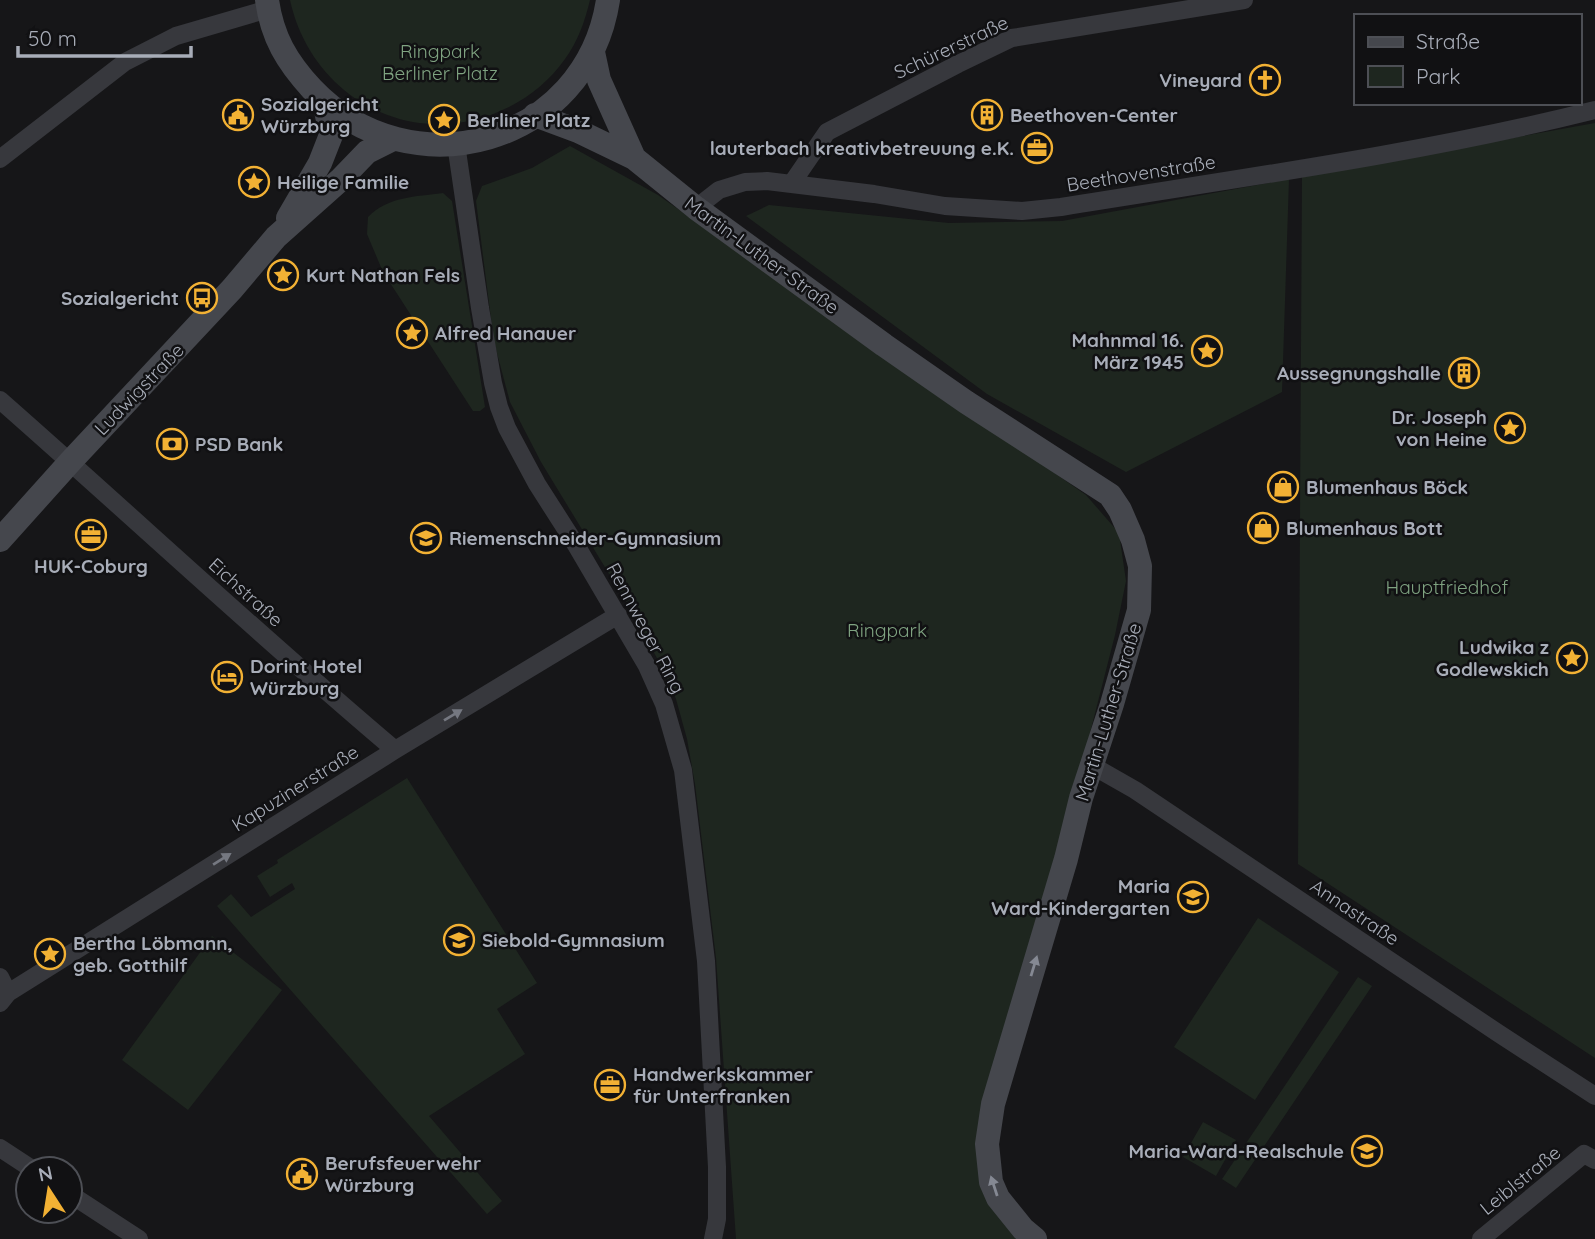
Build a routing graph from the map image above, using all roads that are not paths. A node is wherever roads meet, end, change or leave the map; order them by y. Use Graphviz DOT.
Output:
graph roads {
  1 [pos="608,0"];
  2 [pos="1244,0"];
  3 [pos="268,5"];
  4 [pos="593,52"];
  5 [pos="324,101"];
  6 [pos="1595,110"];
  7 [pos="535,115"];
  8 [pos="393,139"];
  9 [pos="456,144"];
  10 [pos="634,158"];
  11 [pos="0,159"];
  12 [pos="792,183"];
  13 [pos="696,208"];
  14 [pos="276,237"];
  15 [pos="0,400"];
  16 [pos="70,462"];
  17 [pos="0,540"];
  18 [pos="618,615"];
  19 [pos="395,750"];
  20 [pos="1091,765"];
  21 [pos="3,991"];
  22 [pos="1595,1096"];
  23 [pos="1590,1157"];
  24 [pos="84,1203"];
  25 [pos="139,1239"];
  26 [pos="713,1239"];
  27 [pos="1035,1239"];
  28 [pos="1481,1239"];
  1 -- 4 [label="main road"];
  2 -- 12 [label="street, Schürerstraße"];
  3 -- 5 [label="main road"];
  3 -- 11 [label="street"];
  4 -- 7 [label="main road"];
  4 -- 10 [label="main road, Martin-Luther-Straße"];
  5 -- 8 [label="main road"];
  5 -- 14 [label="main road, Ludwigstraße"];
  6 -- 12 [label="street, Beethovenstraße"];
  7 -- 9 [label="main road"];
  7 -- 10 [label="main road, Martin-Luther-Straße"];
  8 -- 9 [label="main road"];
  8 -- 14 [label="main road, Ludwigstraße"];
  9 -- 18 [label="street, Rennweger Ring"];
  10 -- 13 [label="main road, Martin-Luther-Straße"];
  12 -- 13 [label="street, Beethovenstraße"];
  13 -- 20 [label="main road, Martin-Luther-Straße"];
  14 -- 16 [label="main road, Ludwigstraße"];
  15 -- 16 [label="street, Eichstraße"];
  16 -- 17 [label="main road, Ludwigstraße"];
  16 -- 19 [label="street, Eichstraße"];
  19 -- 18 [label="street, Kapuzinerstraße, one-way"];
  18 -- 26 [label="street, Rennweger Ring"];
  21 -- 19 [label="street, Kapuzinerstraße, one-way"];
  20 -- 22 [label="street, Annastraße"];
  27 -- 20 [label="main road, Martin-Luther-Straße, one-way"];
  23 -- 28 [label="street, Leiblstraße"];
  24 -- 25 [label="street"];
}
